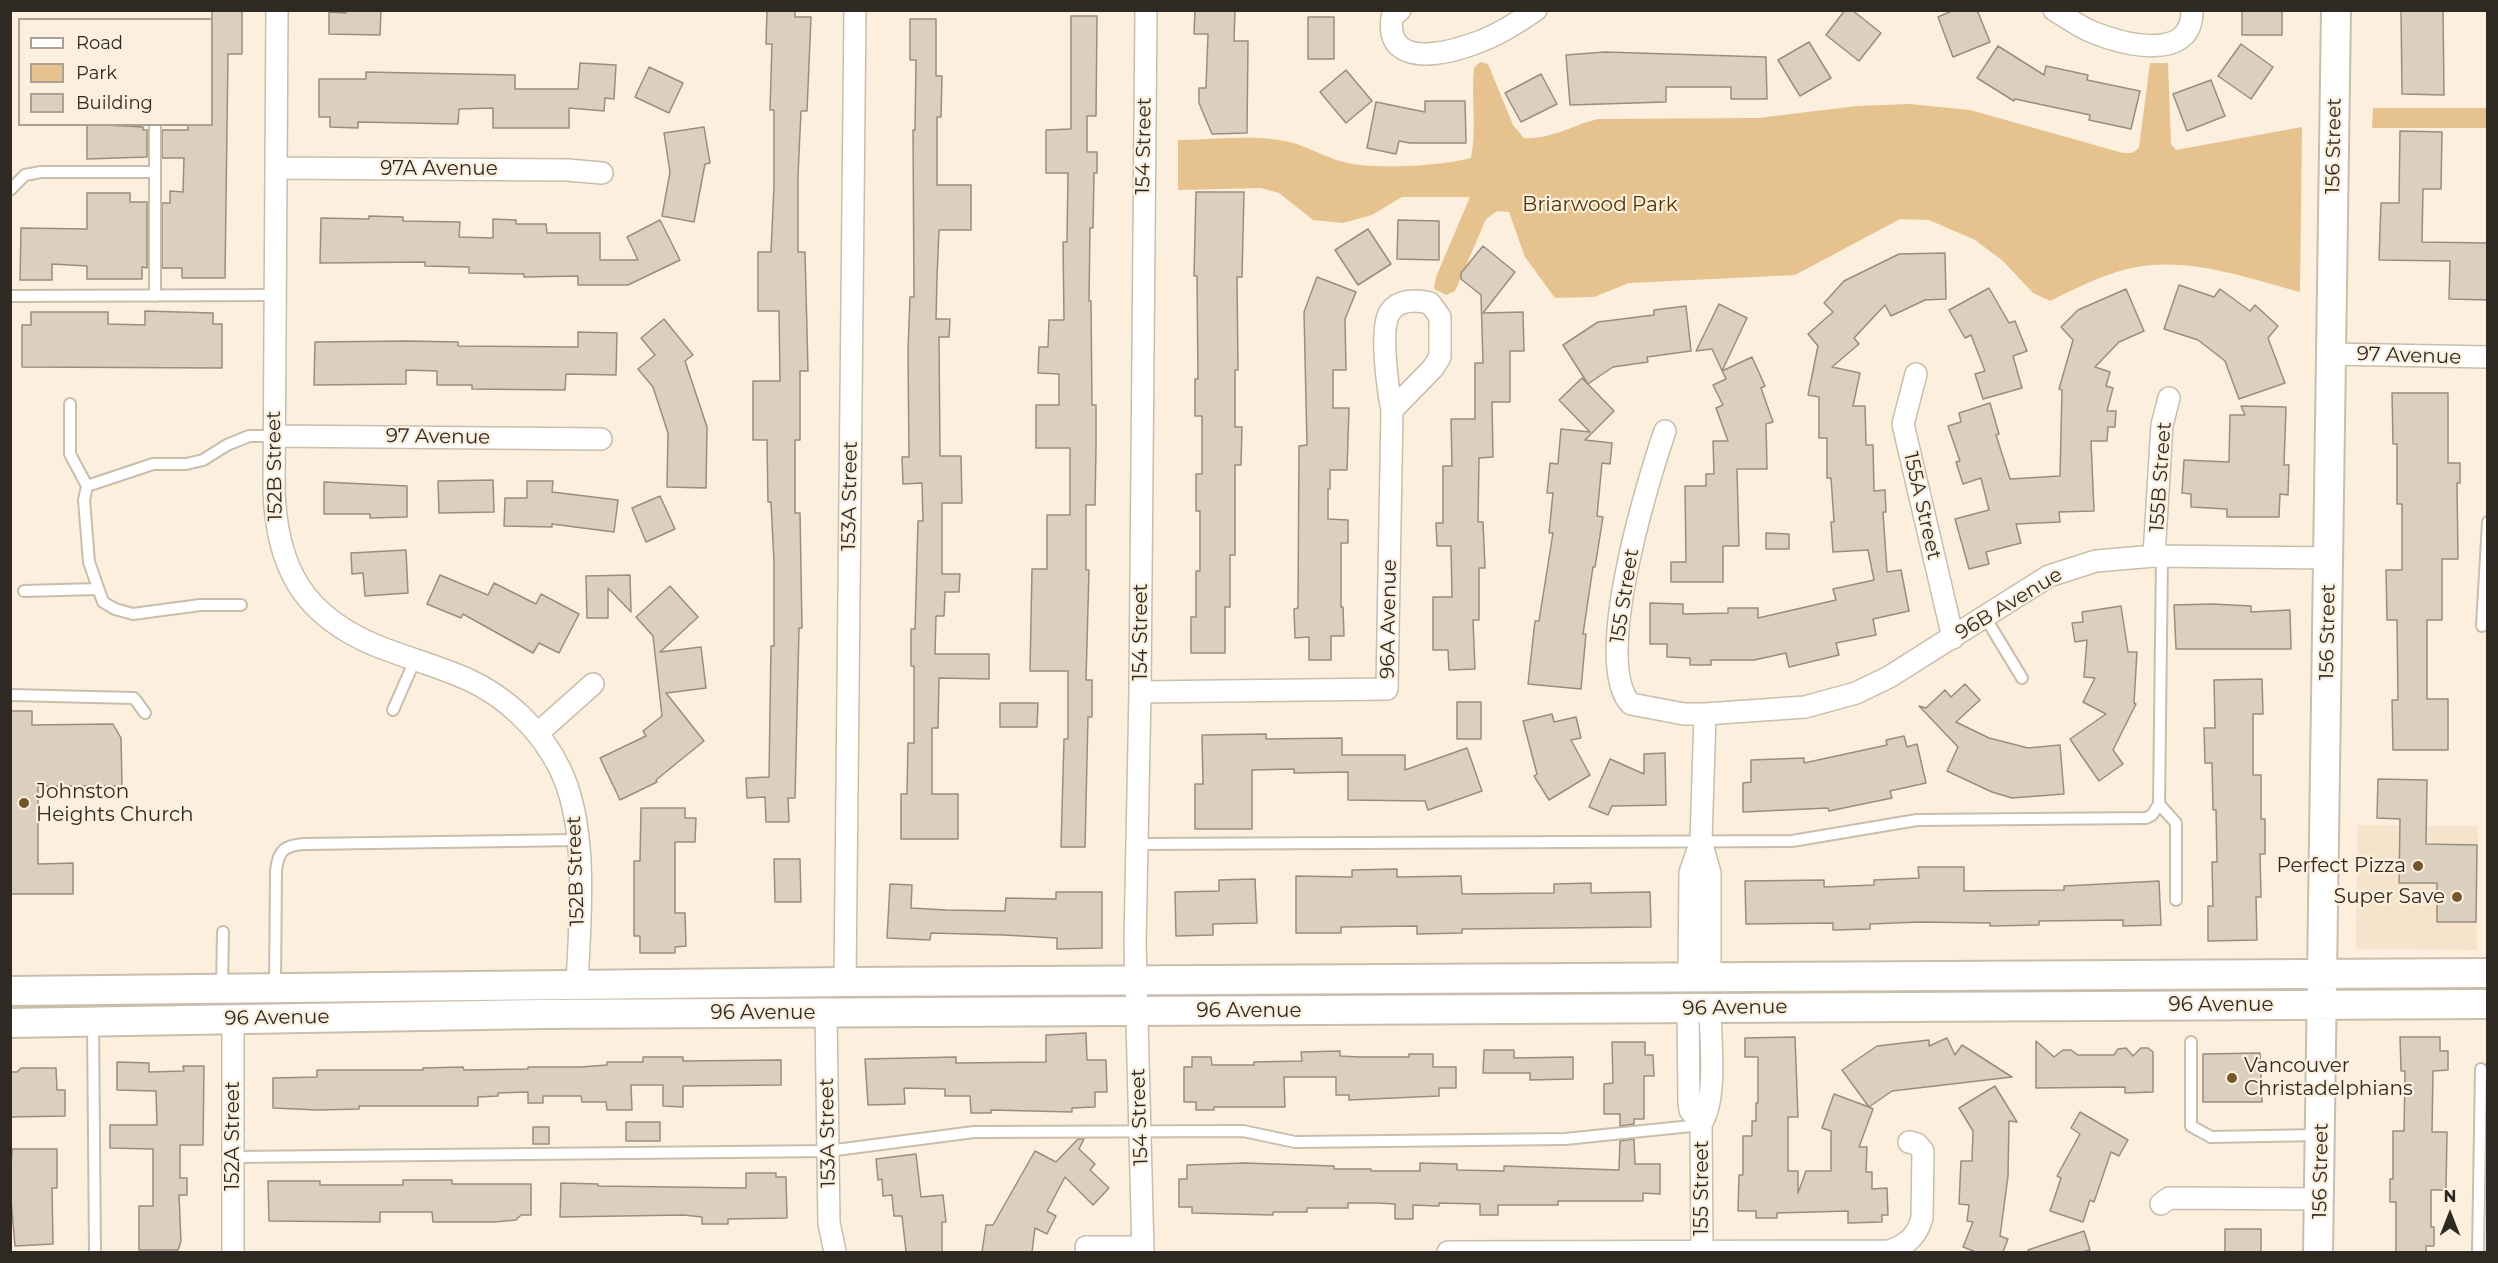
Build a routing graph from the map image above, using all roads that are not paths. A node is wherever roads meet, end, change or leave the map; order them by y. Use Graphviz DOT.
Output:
graph roads {
  1 [pos="278,10"];
  2 [pos="855,10"];
  3 [pos="1146,10"];
  4 [pos="1400,10"];
  5 [pos="1536,10"];
  6 [pos="2192,10"];
  7 [pos="2336,10"];
  8 [pos="2070,13"];
  9 [pos="155,126"];
  10 [pos="276,168"];
  11 [pos="155,172"];
  12 [pos="602,173"];
  13 [pos="10,190"];
  14 [pos="275,295"];
  15 [pos="10,296"];
  16 [pos="155,296"];
  17 [pos="2331,354"];
  18 [pos="2487,357"];
  19 [pos="1916,374"];
  20 [pos="2169,398"];
  21 [pos="70,404"];
  22 [pos="1392,410"];
  23 [pos="1665,431"];
  24 [pos="274,436"];
  25 [pos="601,439"];
  26 [pos="87,486"];
  27 [pos="2487,522"];
  28 [pos="2158,556"];
  29 [pos="2328,558"];
  30 [pos="97,589"];
  31 [pos="24,591"];
  32 [pos="241,605"];
  33 [pos="1985,617"];
  34 [pos="2482,626"];
  35 [pos="1953,638"];
  36 [pos="415,660"];
  37 [pos="2022,678"];
  38 [pos="593,684"];
  39 [pos="1140,692"];
  40 [pos="10,695"];
  41 [pos="393,710"];
  42 [pos="145,713"];
  43 [pos="1705,714"];
  44 [pos="538,733"];
  45 [pos="2159,804"];
  46 [pos="579,840"];
  47 [pos="1701,841"];
  48 [pos="1136,844"];
  49 [pos="2176,900"];
  50 [pos="223,932"];
  51 [pos="2487,974"];
  52 [pos="2324,975"];
  53 [pos="1699,977"];
  54 [pos="845,982"];
  55 [pos="1136,982"];
  56 [pos="577,984"];
  57 [pos="275,988"];
  58 [pos="222,989"];
  59 [pos="10,991"];
  60 [pos="2487,1004"];
  61 [pos="2323,1005"];
  62 [pos="1690,1009"];
  63 [pos="1137,1012"];
  64 [pos="826,1013"];
  65 [pos="540,1014"];
  66 [pos="232,1019"];
  67 [pos="93,1021"];
  68 [pos="10,1023"];
  69 [pos="2191,1042"];
  70 [pos="2481,1069"];
  71 [pos="1701,1125"];
  72 [pos="1142,1131"];
  73 [pos="2484,1131"];
  74 [pos="2322,1135"];
  75 [pos="1909,1142"];
  76 [pos="828,1151"];
  77 [pos="233,1156"];
  78 [pos="2321,1199"];
  79 [pos="2161,1204"];
  80 [pos="1086,1247"];
  81 [pos="1143,1250"];
  82 [pos="1702,1251"];
  83 [pos="96,1252"];
  84 [pos="233,1252"];
  85 [pos="836,1252"];
  86 [pos="1448,1252"];
  87 [pos="2318,1252"];
  88 [pos="2478,1252"];
  1 -- 10 [label="street, 152B Street"];
  2 -- 54 [label="street, 153A Street"];
  3 -- 39 [label="street, 154 Street"];
  4 -- 5 [label="street"];
  6 -- 8 [label="street"];
  7 -- 17 [label="main road, 156 Street"];
  9 -- 11 [label="lane"];
  10 -- 12 [label="street, 97A Avenue"];
  10 -- 14 [label="street, 152B Street"];
  11 -- 13 [label="lane"];
  11 -- 16 [label="lane"];
  14 -- 16 [label="lane"];
  14 -- 24 [label="street, 152B Street"];
  15 -- 16 [label="lane"];
  17 -- 18 [label="street, 97 Avenue"];
  17 -- 29 [label="main road, 156 Street"];
  19 -- 35 [label="street, 155A Street"];
  20 -- 28 [label="street, 155B Street"];
  21 -- 26 [label="lane"];
  22 -- 22 [label="street, 96A Avenue"];
  22 -- 39 [label="street, 96A Avenue"];
  23 -- 43 [label="street, 155 Street"];
  24 -- 25 [label="street, 97 Avenue"];
  24 -- 26 [label="lane"];
  24 -- 36 [label="street, 152B Street"];
  26 -- 30 [label="lane"];
  27 -- 34 [label="lane"];
  28 -- 29 [label="street, 96B Avenue"];
  28 -- 33 [label="street, 96B Avenue"];
  28 -- 45 [label="lane"];
  29 -- 52 [label="main road, 156 Street"];
  30 -- 31 [label="lane"];
  30 -- 32 [label="lane"];
  33 -- 35 [label="street, 96B Avenue"];
  33 -- 37 [label="lane"];
  35 -- 43 [label="street, 96B Avenue"];
  36 -- 41 [label="lane"];
  36 -- 44 [label="street, 152B Street"];
  38 -- 44 [label="street"];
  39 -- 48 [label="street, 154 Street"];
  40 -- 42 [label="lane"];
  43 -- 47 [label="street"];
  44 -- 46 [label="street, 152B Street"];
  45 -- 47 [label="lane"];
  45 -- 49 [label="lane"];
  46 -- 56 [label="street, 152B Street"];
  46 -- 57 [label="lane"];
  47 -- 48 [label="lane"];
  47 -- 53 [label="street"];
  48 -- 55 [label="street, 154 Street"];
  50 -- 58 [label="lane"];
  51 -- 52 [label="main road, 96 Avenue"];
  52 -- 53 [label="main road, 96 Avenue"];
  52 -- 61 [label="main road, 156 Street"];
  53 -- 55 [label="main road, 96 Avenue"];
  53 -- 62 [label="main road"];
  54 -- 55 [label="main road, 96 Avenue"];
  54 -- 56 [label="main road, 96 Avenue"];
  55 -- 63 [label="street, 154 Street"];
  56 -- 57 [label="main road, 96 Avenue"];
  56 -- 65 [label="main road"];
  57 -- 58 [label="main road, 96 Avenue"];
  58 -- 59 [label="main road, 96 Avenue"];
  60 -- 61 [label="main road, 96 Avenue"];
  61 -- 62 [label="main road, 96 Avenue"];
  61 -- 74 [label="main road, 156 Street"];
  62 -- 63 [label="main road, 96 Avenue"];
  62 -- 71 [label="street, 155 Street"];
  63 -- 64 [label="main road, 96 Avenue"];
  63 -- 72 [label="street, 154 Street"];
  64 -- 65 [label="main road, 96 Avenue"];
  64 -- 76 [label="street, 153A Street"];
  65 -- 66 [label="main road, 96 Avenue"];
  66 -- 67 [label="main road, 96 Avenue"];
  66 -- 77 [label="street, 152A Street"];
  67 -- 68 [label="main road, 96 Avenue"];
  67 -- 83 [label="lane"];
  69 -- 74 [label="lane"];
  70 -- 73 [label="lane"];
  71 -- 72 [label="lane"];
  71 -- 82 [label="street, 155 Street"];
  72 -- 76 [label="lane"];
  72 -- 81 [label="street, 154 Street"];
  73 -- 88 [label="lane"];
  74 -- 78 [label="main road, 156 Street"];
  75 -- 82 [label="street"];
  76 -- 77 [label="lane"];
  76 -- 85 [label="street, 153A Street"];
  77 -- 84 [label="street, 152A Street"];
  78 -- 79 [label="street"];
  78 -- 87 [label="main road, 156 Street"];
  80 -- 81 [label="street"];
  82 -- 86 [label="street"];
}
